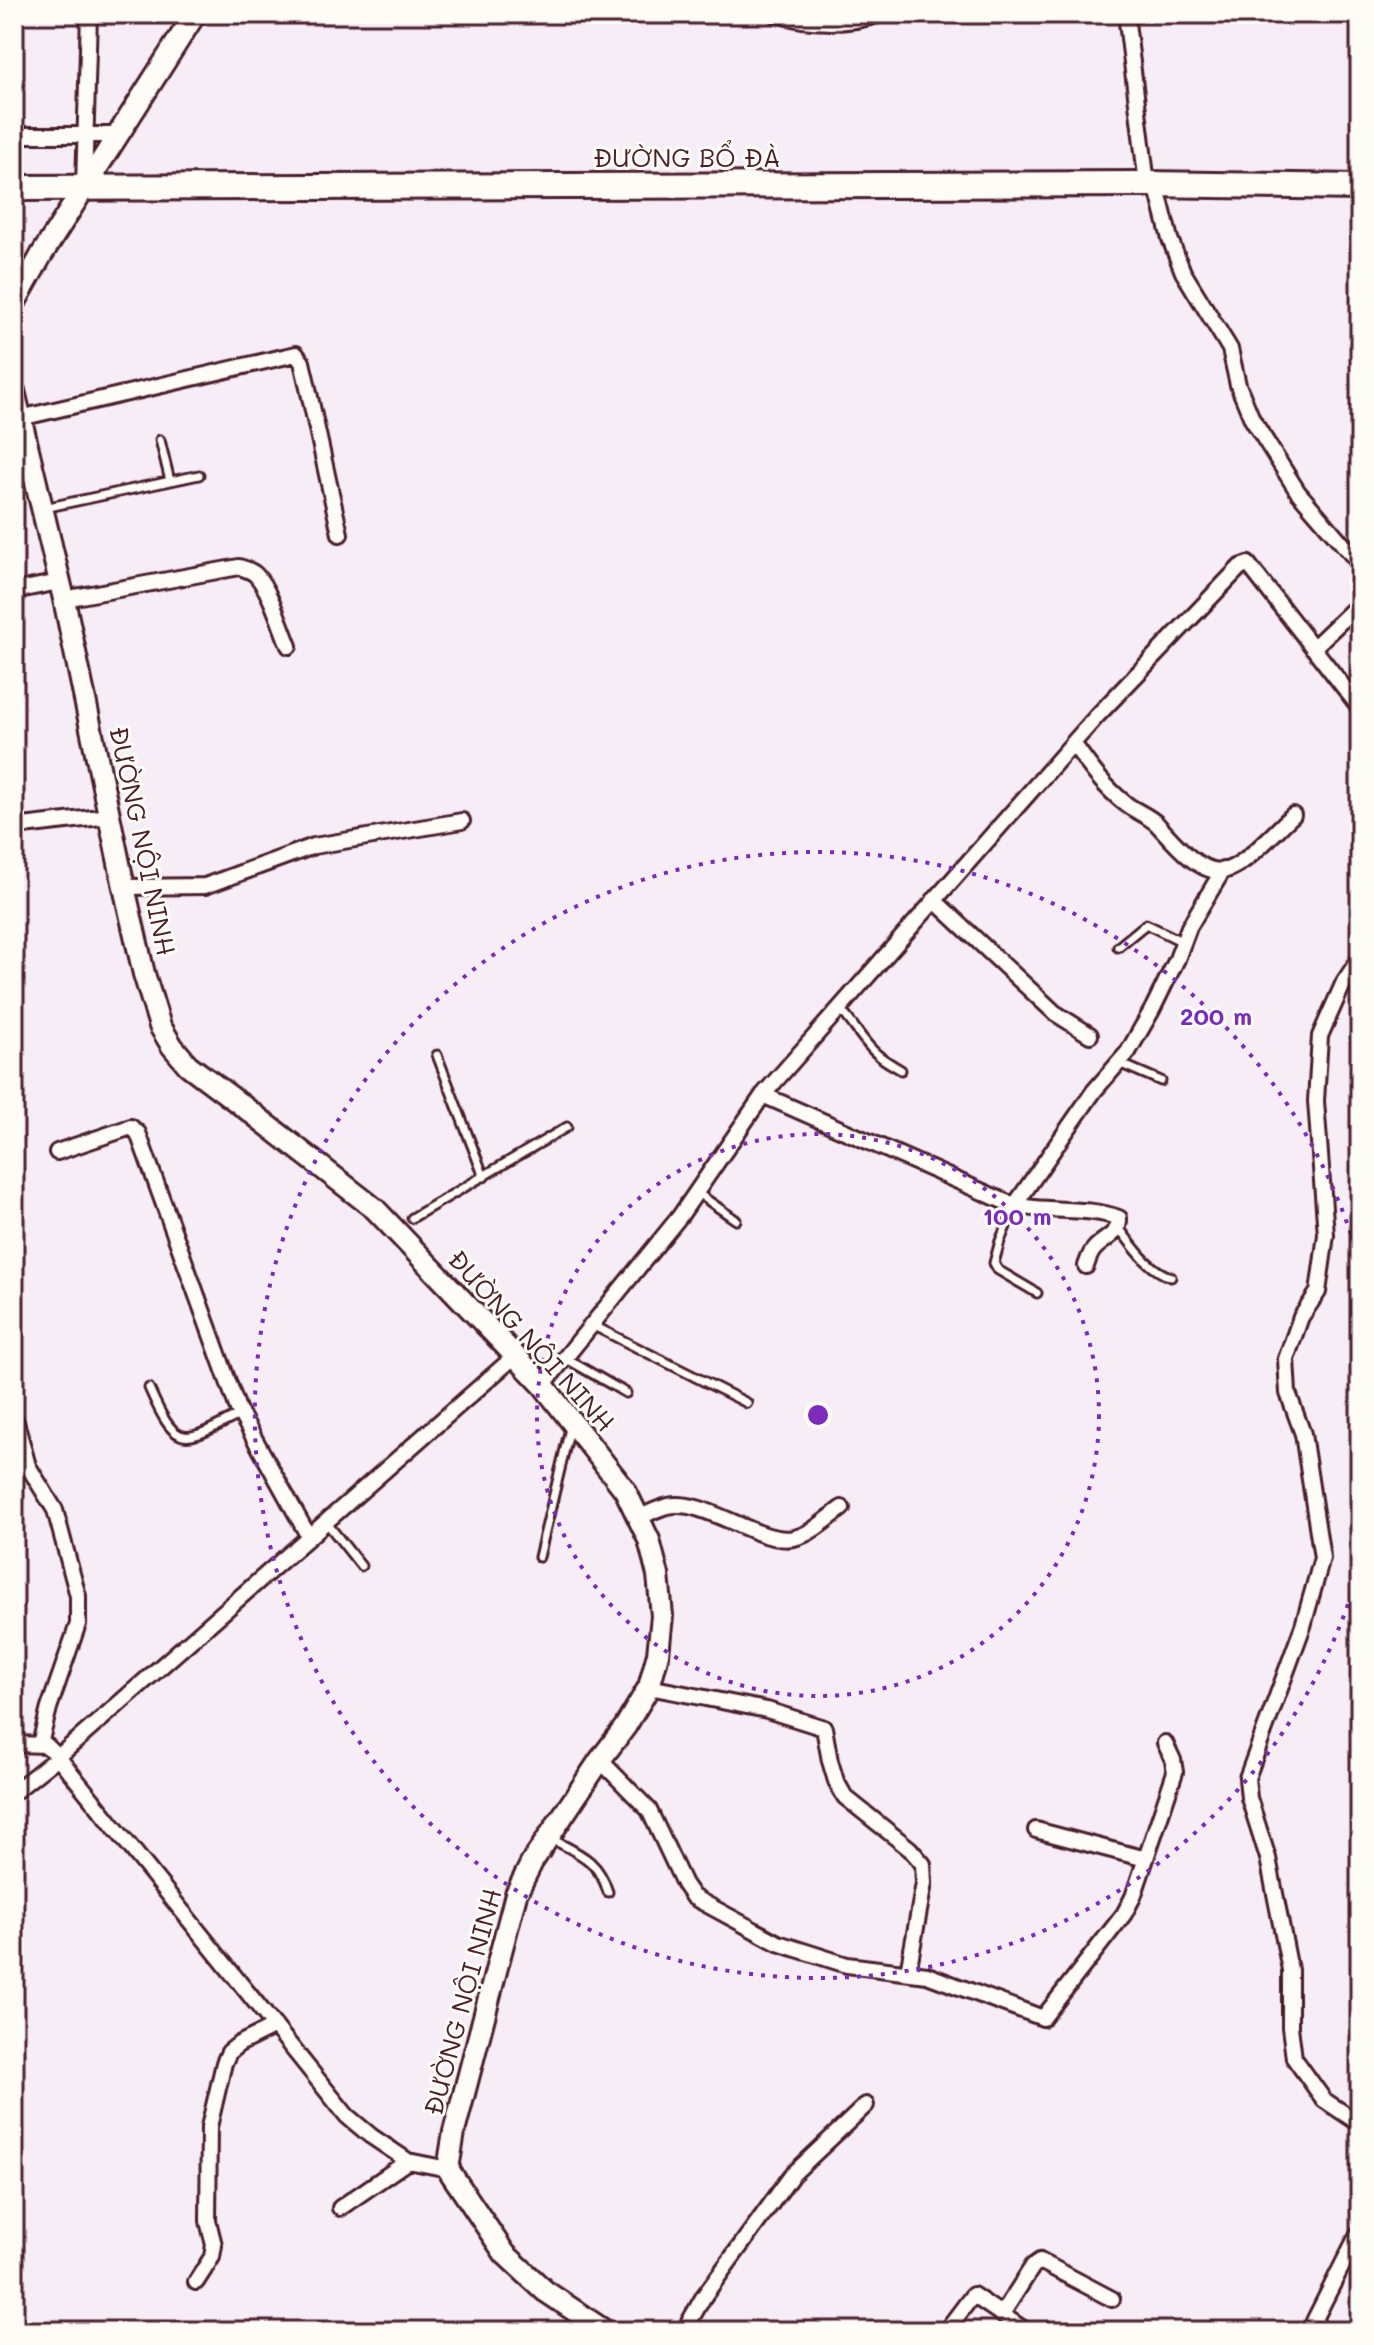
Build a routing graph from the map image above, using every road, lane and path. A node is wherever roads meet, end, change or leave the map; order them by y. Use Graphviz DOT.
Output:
graph roads {
  1 [pos="89,14"];
  2 [pos="195,14"];
  3 [pos="776,14"];
  4 [pos="880,14"];
  5 [pos="1126,14"];
  6 [pos="14,135"];
  7 [pos="117,135"];
  8 [pos="85,136"];
  9 [pos="1151,184"];
  10 [pos="1360,187"];
  11 [pos="14,188"];
  12 [pos="84,188"];
  13 [pos="14,304"];
  14 [pos="14,391"];
  15 [pos="20,418"];
  16 [pos="160,440"];
  17 [pos="199,475"];
  18 [pos="170,481"];
  19 [pos="42,509"];
  20 [pos="340,534"];
  21 [pos="1360,564"];
  22 [pos="61,590"];
  23 [pos="14,591"];
  24 [pos="1360,603"];
  25 [pos="289,646"];
  26 [pos="1313,648"];
  27 [pos="1360,708"];
  28 [pos="1073,743"];
  29 [pos="1293,815"];
  30 [pos="110,816"];
  31 [pos="462,821"];
  32 [pos="14,827"];
  33 [pos="1223,870"];
  34 [pos="124,887"];
  35 [pos="934,900"];
  36 [pos="1183,942"];
  37 [pos="1118,947"];
  38 [pos="1360,958"];
  39 [pos="839,1008"];
  40 [pos="1090,1035"];
  41 [pos="437,1055"];
  42 [pos="1119,1063"];
  43 [pos="901,1070"];
  44 [pos="1161,1081"];
  45 [pos="763,1095"];
  46 [pos="567,1127"];
  47 [pos="57,1152"];
  48 [pos="484,1177"];
  49 [pos="696,1192"];
  50 [pos="1015,1205"];
  51 [pos="736,1220"];
  52 [pos="404,1224"];
  53 [pos="1119,1228"];
  54 [pos="1086,1266"];
  55 [pos="1171,1277"];
  56 [pos="1037,1293"];
  57 [pos="592,1325"];
  58 [pos="515,1356"];
  59 [pos="565,1358"];
  60 [pos="543,1385"];
  61 [pos="149,1388"];
  62 [pos="626,1393"];
  63 [pos="747,1403"];
  64 [pos="241,1414"];
  65 [pos="16,1422"];
  66 [pos="572,1422"];
  67 [pos="842,1508"];
  68 [pos="639,1517"];
  69 [pos="326,1522"];
  70 [pos="309,1537"];
  71 [pos="539,1557"];
  72 [pos="361,1566"];
  73 [pos="649,1687"];
  74 [pos="1165,1743"];
  75 [pos="14,1744"];
  76 [pos="40,1744"];
  77 [pos="58,1757"];
  78 [pos="600,1760"];
  79 [pos="14,1792"];
  80 [pos="1036,1830"];
  81 [pos="549,1837"];
  82 [pos="1146,1859"];
  83 [pos="608,1892"];
  84 [pos="908,1972"];
  85 [pos="275,2026"];
  86 [pos="866,2105"];
  87 [pos="1360,2124"];
  88 [pos="408,2161"];
  89 [pos="448,2169"];
  90 [pos="340,2208"];
  91 [pos="1358,2234"];
  92 [pos="196,2282"];
  93 [pos="1112,2299"];
  94 [pos="1002,2314"];
  95 [pos="605,2331"];
  96 [pos="684,2331"];
  97 [pos="946,2331"];
  98 [pos="1026,2331"];
  99 [pos="1309,2331"];
  1 -- 8 [label="street"];
  2 -- 7 [label="street"];
  3 -- 4 [label="street"];
  5 -- 9 [label="street"];
  6 -- 8 [label="street"];
  7 -- 8 [label="street"];
  7 -- 12 [label="street"];
  8 -- 12 [label="street"];
  9 -- 10 [label="main road, ĐƯỜNG BỔ ĐÀ"];
  9 -- 12 [label="main road, ĐƯỜNG BỔ ĐÀ"];
  9 -- 21 [label="street"];
  11 -- 12 [label="main road, ĐƯỜNG BỔ ĐÀ"];
  12 -- 13 [label="street"];
  14 -- 15 [label="street, ĐƯỜNG NỘI NINH"];
  15 -- 19 [label="street, ĐƯỜNG NỘI NINH"];
  15 -- 20 [label="street"];
  16 -- 18 [label="lane"];
  17 -- 18 [label="lane"];
  18 -- 19 [label="lane"];
  19 -- 22 [label="street, ĐƯỜNG NỘI NINH"];
  22 -- 23 [label="street"];
  22 -- 25 [label="street"];
  22 -- 30 [label="street, ĐƯỜNG NỘI NINH"];
  24 -- 26 [label="street"];
  26 -- 27 [label="street"];
  26 -- 28 [label="street"];
  28 -- 33 [label="street"];
  28 -- 35 [label="street"];
  29 -- 33 [label="street"];
  30 -- 32 [label="street"];
  30 -- 34 [label="street, ĐƯỜNG NỘI NINH"];
  31 -- 34 [label="street"];
  33 -- 36 [label="street"];
  34 -- 52 [label="street, ĐƯỜNG NỘI NINH"];
  35 -- 39 [label="street"];
  35 -- 40 [label="street"];
  36 -- 37 [label="lane"];
  36 -- 42 [label="street"];
  38 -- 87 [label="street"];
  39 -- 43 [label="lane"];
  39 -- 45 [label="street"];
  41 -- 48 [label="lane"];
  42 -- 44 [label="lane"];
  42 -- 50 [label="street"];
  45 -- 49 [label="street"];
  45 -- 50 [label="street"];
  46 -- 48 [label="lane"];
  47 -- 64 [label="street"];
  48 -- 52 [label="lane"];
  49 -- 51 [label="lane"];
  49 -- 57 [label="street"];
  50 -- 53 [label="street"];
  50 -- 56 [label="lane"];
  52 -- 58 [label="street, ĐƯỜNG NỘI NINH"];
  53 -- 54 [label="street"];
  53 -- 55 [label="lane"];
  57 -- 59 [label="street"];
  57 -- 63 [label="lane"];
  58 -- 60 [label="street, ĐƯỜNG NỘI NINH"];
  58 -- 69 [label="street"];
  59 -- 60 [label="street"];
  59 -- 62 [label="lane"];
  60 -- 66 [label="street, ĐƯỜNG NỘI NINH"];
  61 -- 64 [label="lane"];
  64 -- 70 [label="street"];
  65 -- 76 [label="street"];
  66 -- 68 [label="street, ĐƯỜNG NỘI NINH"];
  66 -- 71 [label="lane"];
  67 -- 68 [label="street"];
  68 -- 73 [label="street, ĐƯỜNG NỘI NINH"];
  69 -- 70 [label="street"];
  69 -- 72 [label="lane"];
  70 -- 77 [label="street"];
  73 -- 78 [label="street, ĐƯỜNG NỘI NINH"];
  73 -- 84 [label="street"];
  74 -- 82 [label="street"];
  75 -- 76 [label="street"];
  76 -- 77 [label="street"];
  77 -- 79 [label="street"];
  77 -- 85 [label="street"];
  78 -- 81 [label="street, ĐƯỜNG NỘI NINH"];
  78 -- 84 [label="street"];
  80 -- 82 [label="street"];
  81 -- 83 [label="lane"];
  81 -- 89 [label="street, ĐƯỜNG NỘI NINH"];
  82 -- 84 [label="street"];
  85 -- 88 [label="street"];
  85 -- 92 [label="street"];
  86 -- 96 [label="street"];
  88 -- 89 [label="street"];
  88 -- 90 [label="street"];
  89 -- 95 [label="street"];
  91 -- 99 [label="street"];
  93 -- 94 [label="street"];
  94 -- 97 [label="street"];
  94 -- 98 [label="street"];
}
